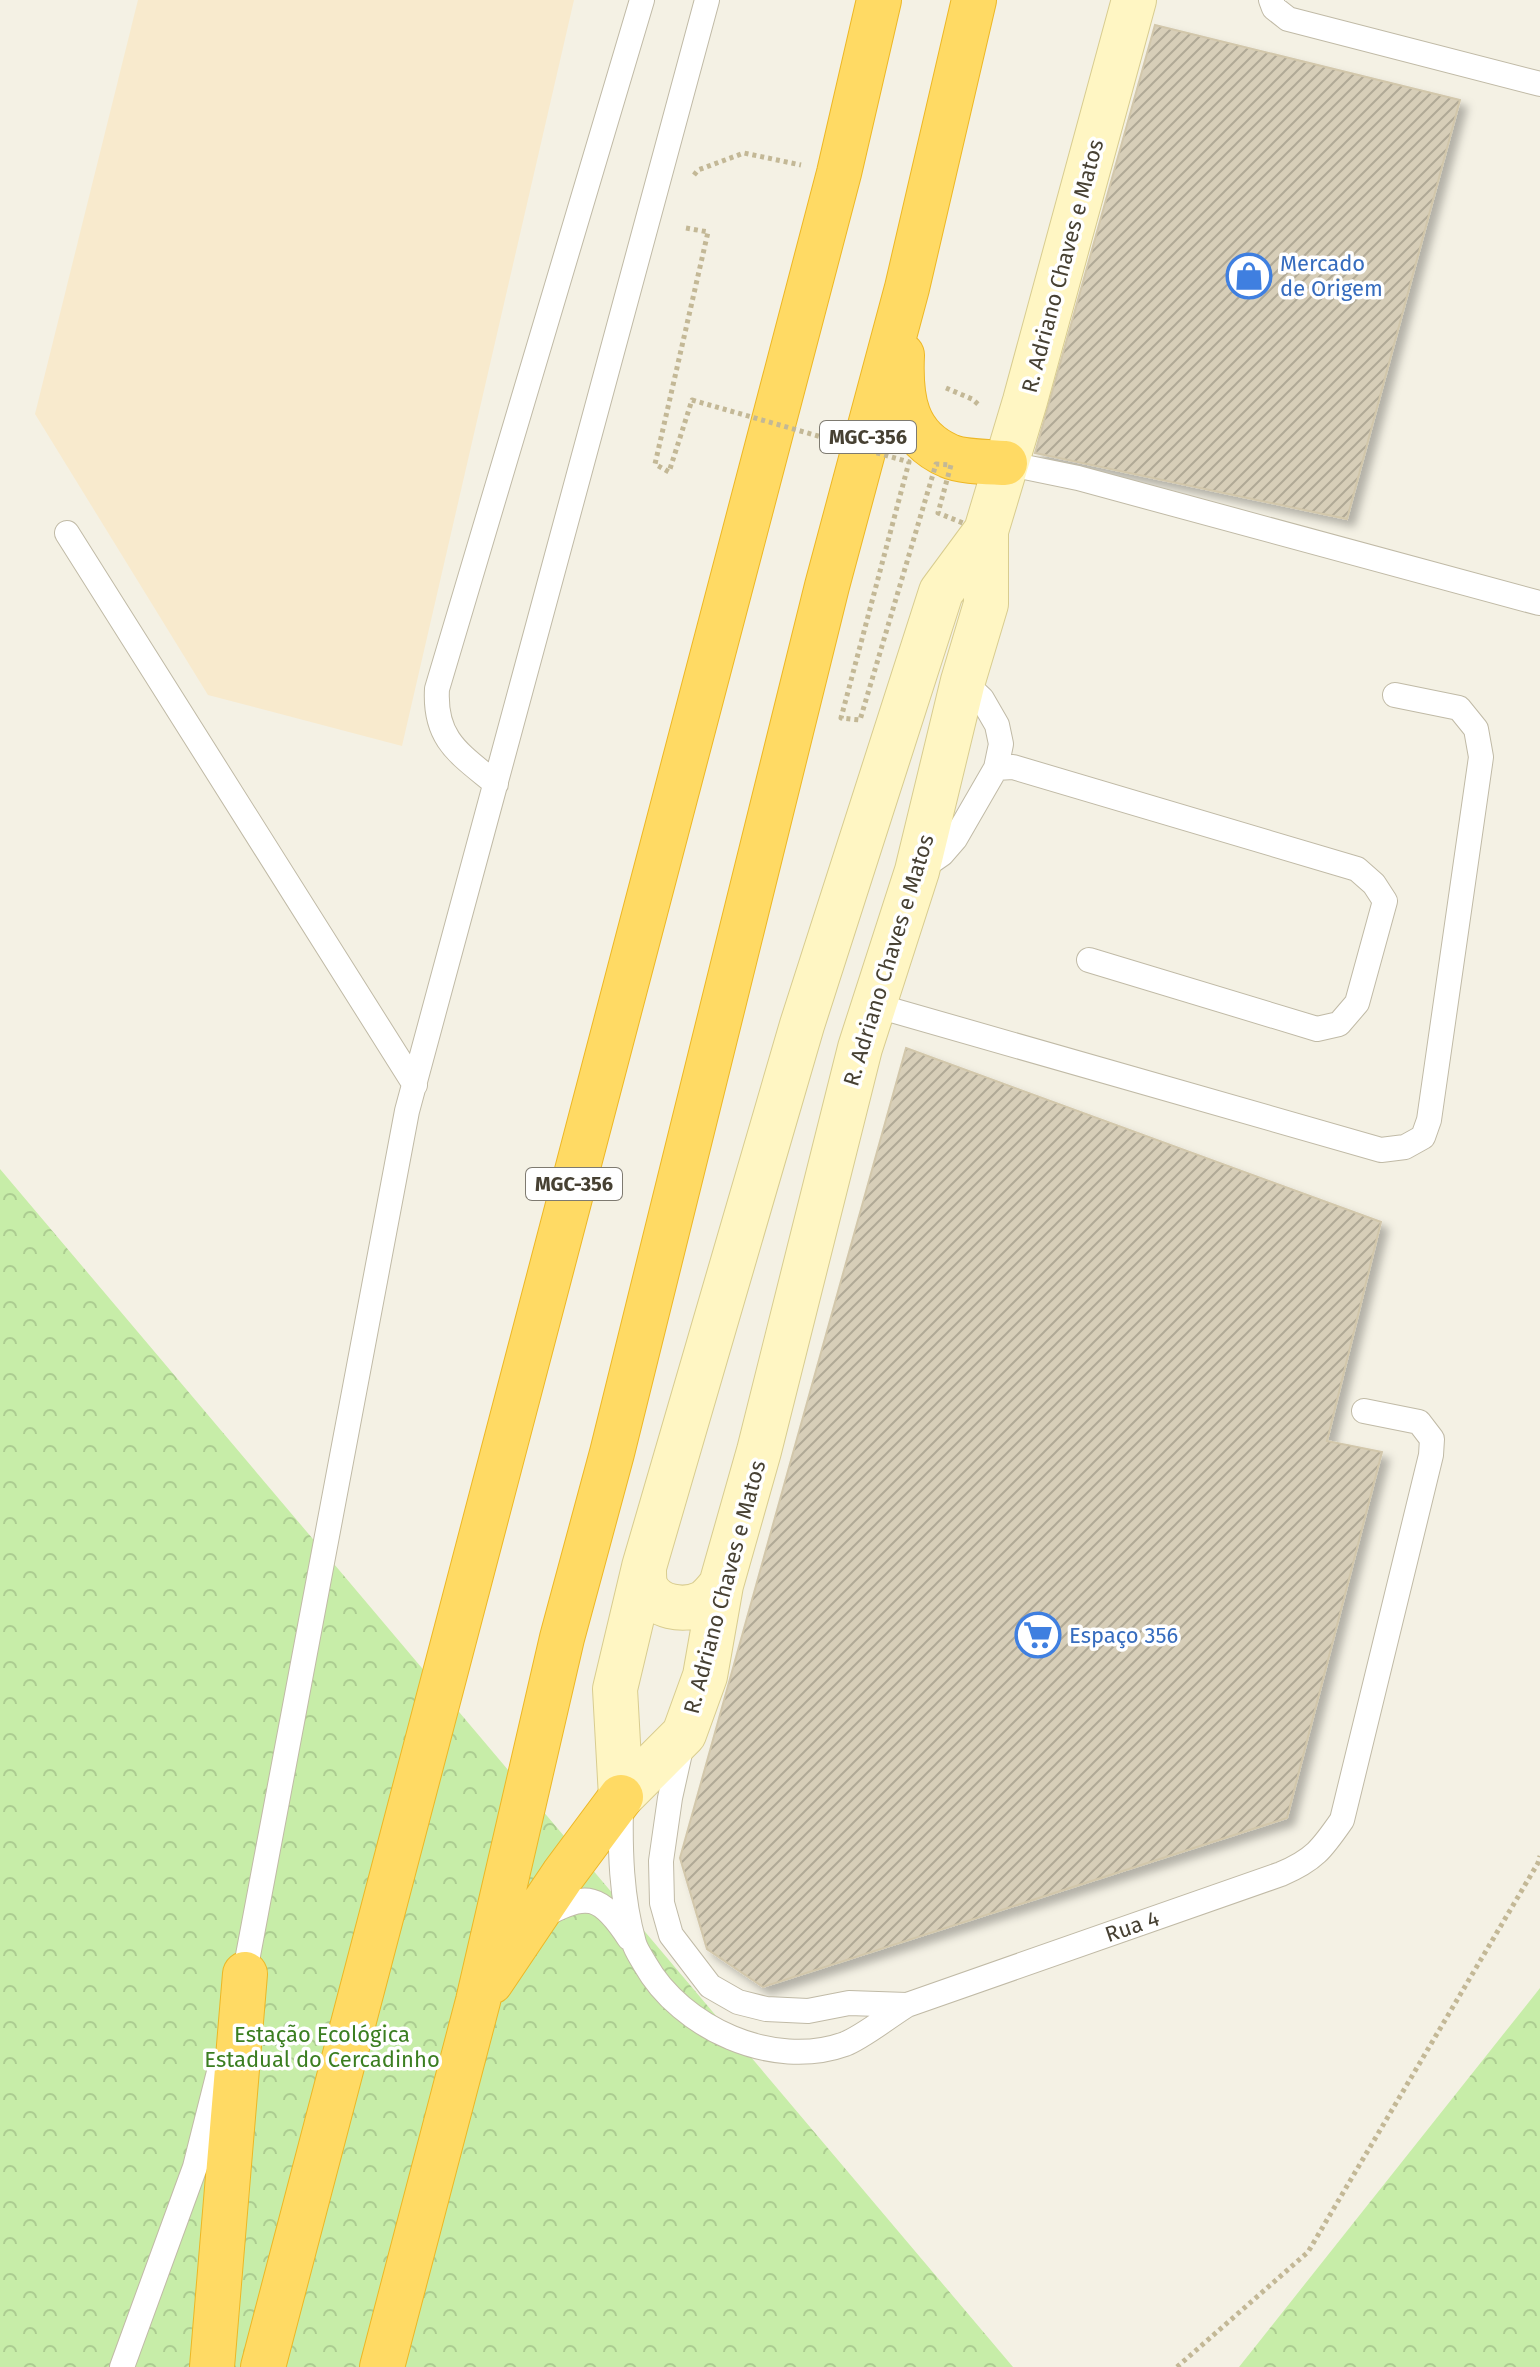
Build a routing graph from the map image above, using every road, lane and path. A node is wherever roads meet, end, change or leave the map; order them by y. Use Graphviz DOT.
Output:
graph roads {
  1 [pos="642,0"];
  2 [pos="707,0"];
  3 [pos="879,0"];
  4 [pos="1134,0"];
  5 [pos="1271,0"];
  6 [pos="978,5"];
  7 [pos="1540,84"];
  8 [pos="839,173"];
  9 [pos="690,180"];
  10 [pos="680,214"];
  11 [pos="907,288"];
  12 [pos="1005,463"];
  13 [pos="974,527"];
  14 [pos="67,533"];
  15 [pos="1539,603"];
  16 [pos="963,681"];
  17 [pos="1395,695"];
  18 [pos="996,768"];
  19 [pos="496,784"];
  20 [pos="917,871"];
  21 [pos="1089,960"];
  22 [pos="874,1005"];
  23 [pos="415,1085"];
  24 [pos="1364,1411"];
  25 [pos="644,1567"];
  26 [pos="721,1585"];
  27 [pos="684,1734"];
  28 [pos="621,1797"];
  29 [pos="1540,1856"];
  30 [pos="534,1922"];
  31 [pos="634,1945"];
  32 [pos="245,1974"];
  33 [pos="478,2001"];
  34 [pos="907,2005"];
  35 [pos="122,2367"];
  36 [pos="212,2367"];
  37 [pos="263,2367"];
  38 [pos="382,2367"];
  39 [pos="1177,2367"];
  1 -- 19 [label="lane"];
  2 -- 19 [label="lane"];
  3 -- 8 [label="highway, MGC-356"];
  4 -- 12 [label="street, R. Adriano Chaves e Matos"];
  5 -- 7 [label="lane"];
  6 -- 11 [label="highway, MGC-356"];
  8 -- 9 [label="path"];
  8 -- 37 [label="highway, MGC-356"];
  10 -- 13 [label="path, bridge"];
  11 -- 12 [label="highway"];
  11 -- 33 [label="highway, MGC-356"];
  12 -- 13 [label="street, R. Adriano Chaves e Matos"];
  12 -- 15 [label="lane"];
  13 -- 16 [label="street, R. Adriano Chaves e Matos"];
  13 -- 25 [label="street, R. Adriano Chaves e Matos"];
  14 -- 23 [label="lane"];
  16 -- 18 [label="lane"];
  16 -- 20 [label="street, R. Adriano Chaves e Matos"];
  17 -- 22 [label="lane"];
  18 -- 20 [label="lane"];
  18 -- 21 [label="lane"];
  19 -- 23 [label="lane"];
  20 -- 22 [label="street, R. Adriano Chaves e Matos"];
  22 -- 26 [label="street, R. Adriano Chaves e Matos"];
  23 -- 32 [label="lane"];
  24 -- 34 [label="lane, Rua 4"];
  25 -- 26 [label="street"];
  25 -- 28 [label="street, R. Adriano Chaves e Matos"];
  26 -- 27 [label="street, R. Adriano Chaves e Matos"];
  27 -- 28 [label="street, R. Adriano Chaves e Matos"];
  27 -- 34 [label="lane, Rua 4"];
  28 -- 30 [label="highway"];
  28 -- 31 [label="lane"];
  29 -- 39 [label="path"];
  30 -- 31 [label="lane"];
  30 -- 33 [label="highway"];
  31 -- 34 [label="lane"];
  32 -- 35 [label="lane"];
  32 -- 36 [label="highway"];
  33 -- 38 [label="highway, MGC-356"];
}
